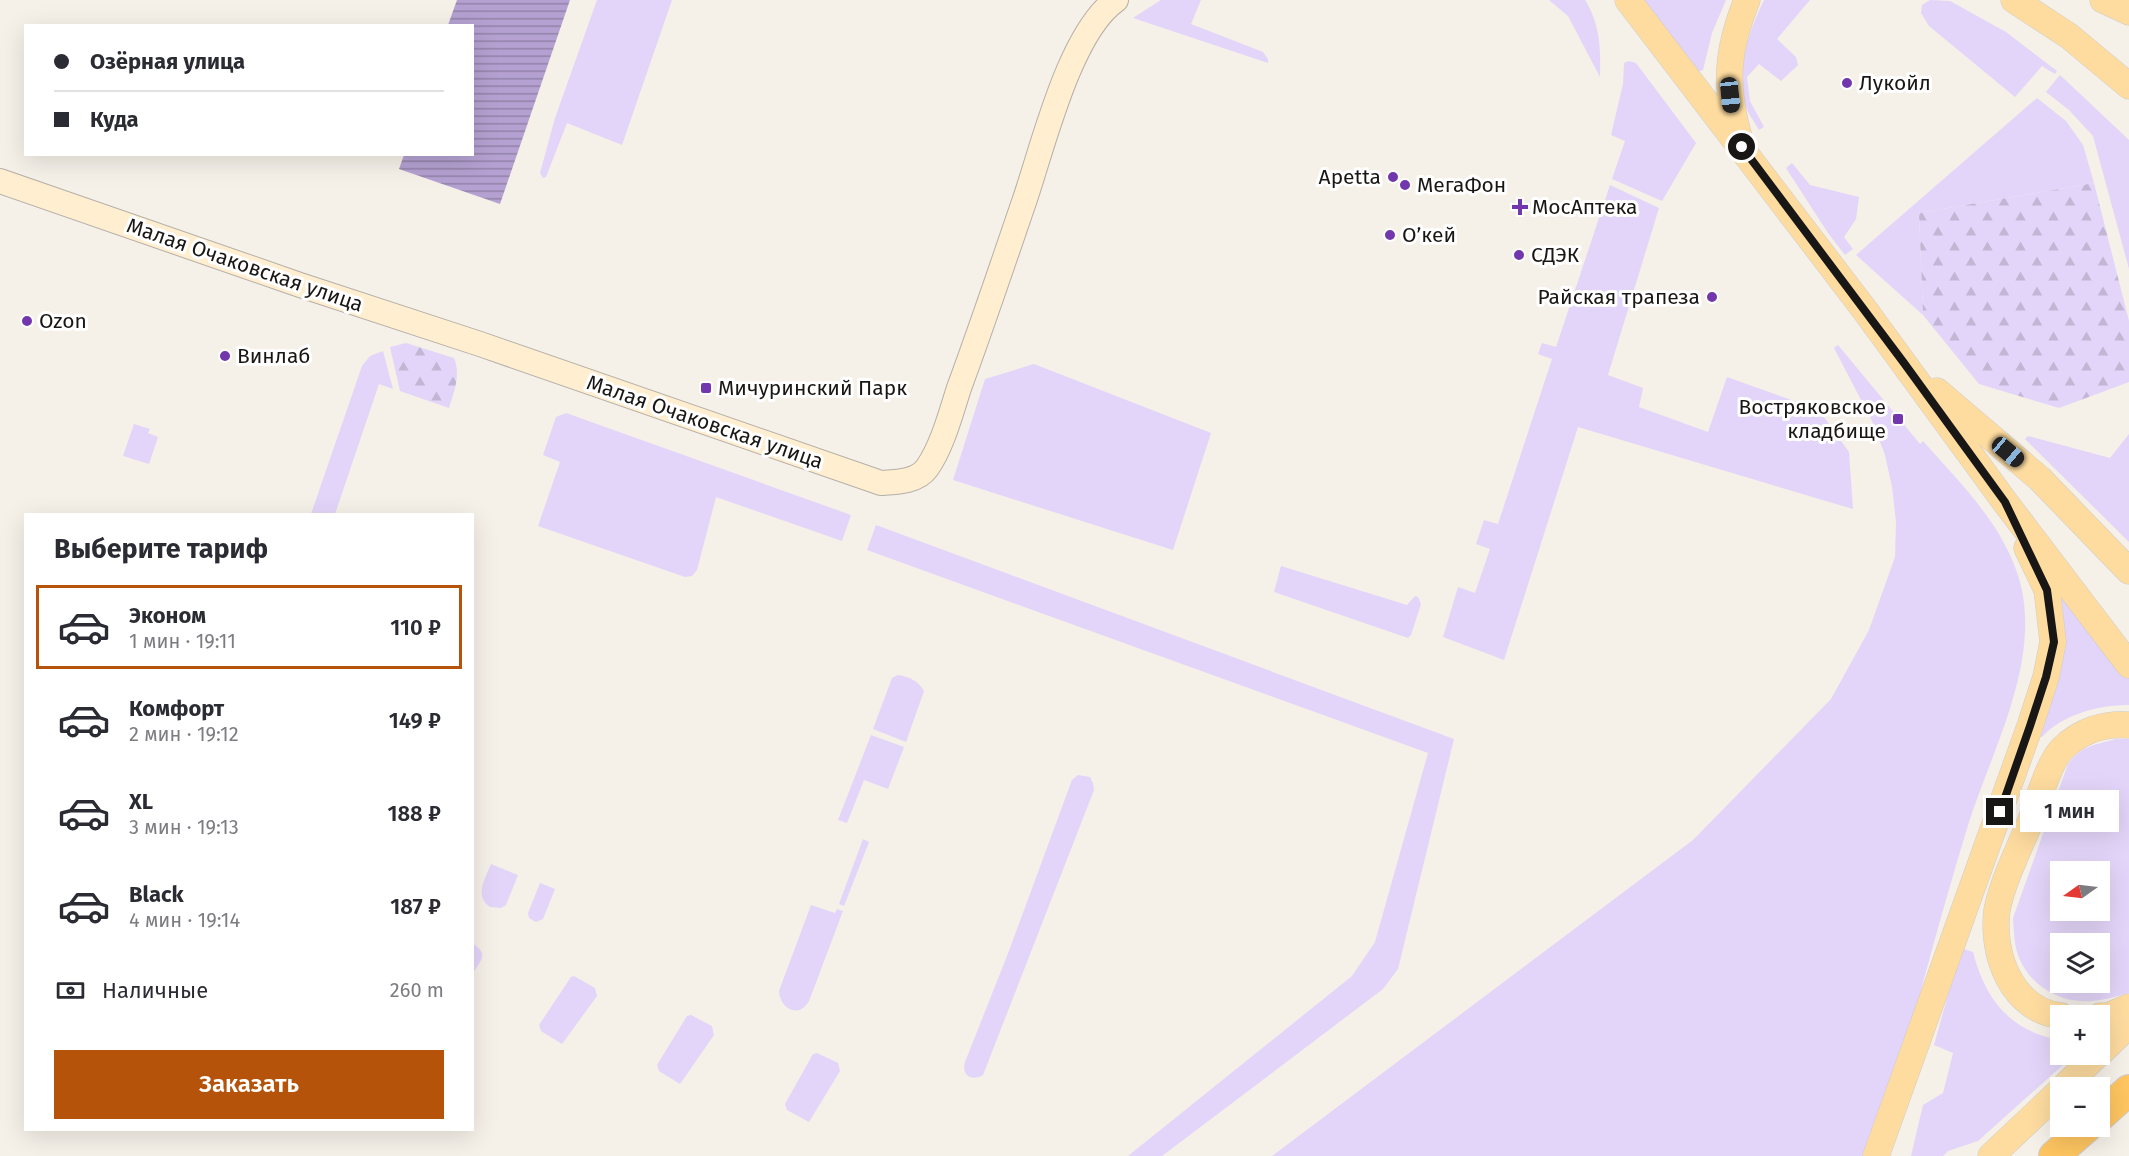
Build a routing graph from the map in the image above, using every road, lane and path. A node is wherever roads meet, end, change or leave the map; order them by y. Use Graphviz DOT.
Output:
graph roads {
  1 [pos="1116,0"];
  2 [pos="1628,0"];
  3 [pos="1747,0"];
  4 [pos="2014,0"];
  5 [pos="2103,0"];
  6 [pos="2129,12"];
  7 [pos="2129,86"];
  8 [pos="1754,163"];
  9 [pos="0,181"];
  10 [pos="1904,363"];
  11 [pos="2005,502"];
  12 [pos="2129,571"];
  13 [pos="2129,665"];
  14 [pos="2129,725"];
  15 [pos="2129,1007"];
  16 [pos="2050,1014"];
  17 [pos="2110,1015"];
  18 [pos="2129,1025"];
  19 [pos="2110,1043"];
  20 [pos="2087,1065"];
  21 [pos="2075,1077"];
  22 [pos="2129,1090"];
  23 [pos="2050,1100"];
  24 [pos="2110,1107"];
  25 [pos="2076,1137"];
  26 [pos="1876,1156"];
  27 [pos="1991,1156"];
  28 [pos="2054,1156"];
  1 -- 9 [label="street, Малая Очаковская улица"];
  2 -- 8 [label="main road"];
  3 -- 8 [label="main road"];
  4 -- 7 [label="main road"];
  5 -- 6 [label="main road"];
  8 -- 10 [label="main road"];
  10 -- 11 [label="main road"];
  10 -- 12 [label="main road"];
  11 -- 13 [label="main road"];
  11 -- 26 [label="main road"];
  14 -- 16 [label="main road"];
  15 -- 17 [label="main road"];
  18 -- 19 [label="main road"];
  20 -- 21 [label="main road"];
  22 -- 24 [label="highway"];
  23 -- 27 [label="main road"];
  25 -- 28 [label="highway"];
}
